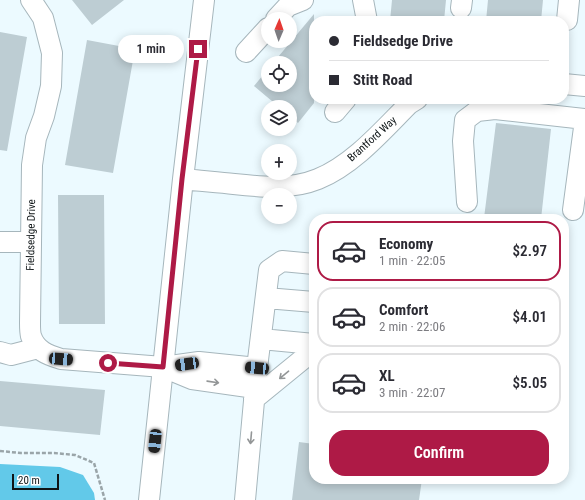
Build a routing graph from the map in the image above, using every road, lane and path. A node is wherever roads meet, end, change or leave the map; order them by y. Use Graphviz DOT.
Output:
graph roads {
  1 [pos="31,0"];
  2 [pos="204,0"];
  3 [pos="303,0"];
  4 [pos="363,0"];
  5 [pos="569,0"];
  6 [pos="282,12"];
  7 [pos="366,16"];
  8 [pos="567,16"];
  9 [pos="261,36"];
  10 [pos="246,52"];
  11 [pos="569,84"];
  12 [pos="585,86"];
  13 [pos="409,104"];
  14 [pos="585,120"];
  15 [pos="182,179"];
  16 [pos="467,202"];
  17 [pos="573,210"];
  18 [pos="0,242"];
  19 [pos="31,242"];
  20 [pos="309,264"];
  21 [pos="266,298"];
  22 [pos="309,302"];
  23 [pos="261,339"];
  24 [pos="309,344"];
  25 [pos="38,348"];
  26 [pos="0,352"];
  27 [pos="309,354"];
  28 [pos="163,367"];
  29 [pos="257,368"];
  30 [pos="255,394"];
  31 [pos="0,451"];
  32 [pos="105,500"];
  33 [pos="149,500"];
  34 [pos="245,500"];
  1 -- 19 [label="street, Fieldsedge Drive"];
  2 -- 15 [label="street"];
  3 -- 6 [label="street"];
  4 -- 7 [label="street"];
  5 -- 8 [label="street"];
  9 -- 10 [label="street"];
  11 -- 12 [label="street"];
  13 -- 15 [label="street, Brantford Way"];
  14 -- 16 [label="street"];
  14 -- 17 [label="street"];
  15 -- 28 [label="street"];
  18 -- 19 [label="street"];
  19 -- 25 [label="street, Fieldsedge Drive"];
  20 -- 21 [label="street"];
  21 -- 22 [label="street"];
  21 -- 23 [label="street"];
  23 -- 24 [label="street"];
  23 -- 29 [label="street"];
  25 -- 26 [label="street"];
  25 -- 28 [label="street"];
  27 -- 30 [label="street, one-way"];
  28 -- 29 [label="street"];
  28 -- 30 [label="street, one-way"];
  28 -- 33 [label="street"];
  29 -- 30 [label="street"];
  30 -- 34 [label="street, one-way"];
  31 -- 32 [label="path"];
}
